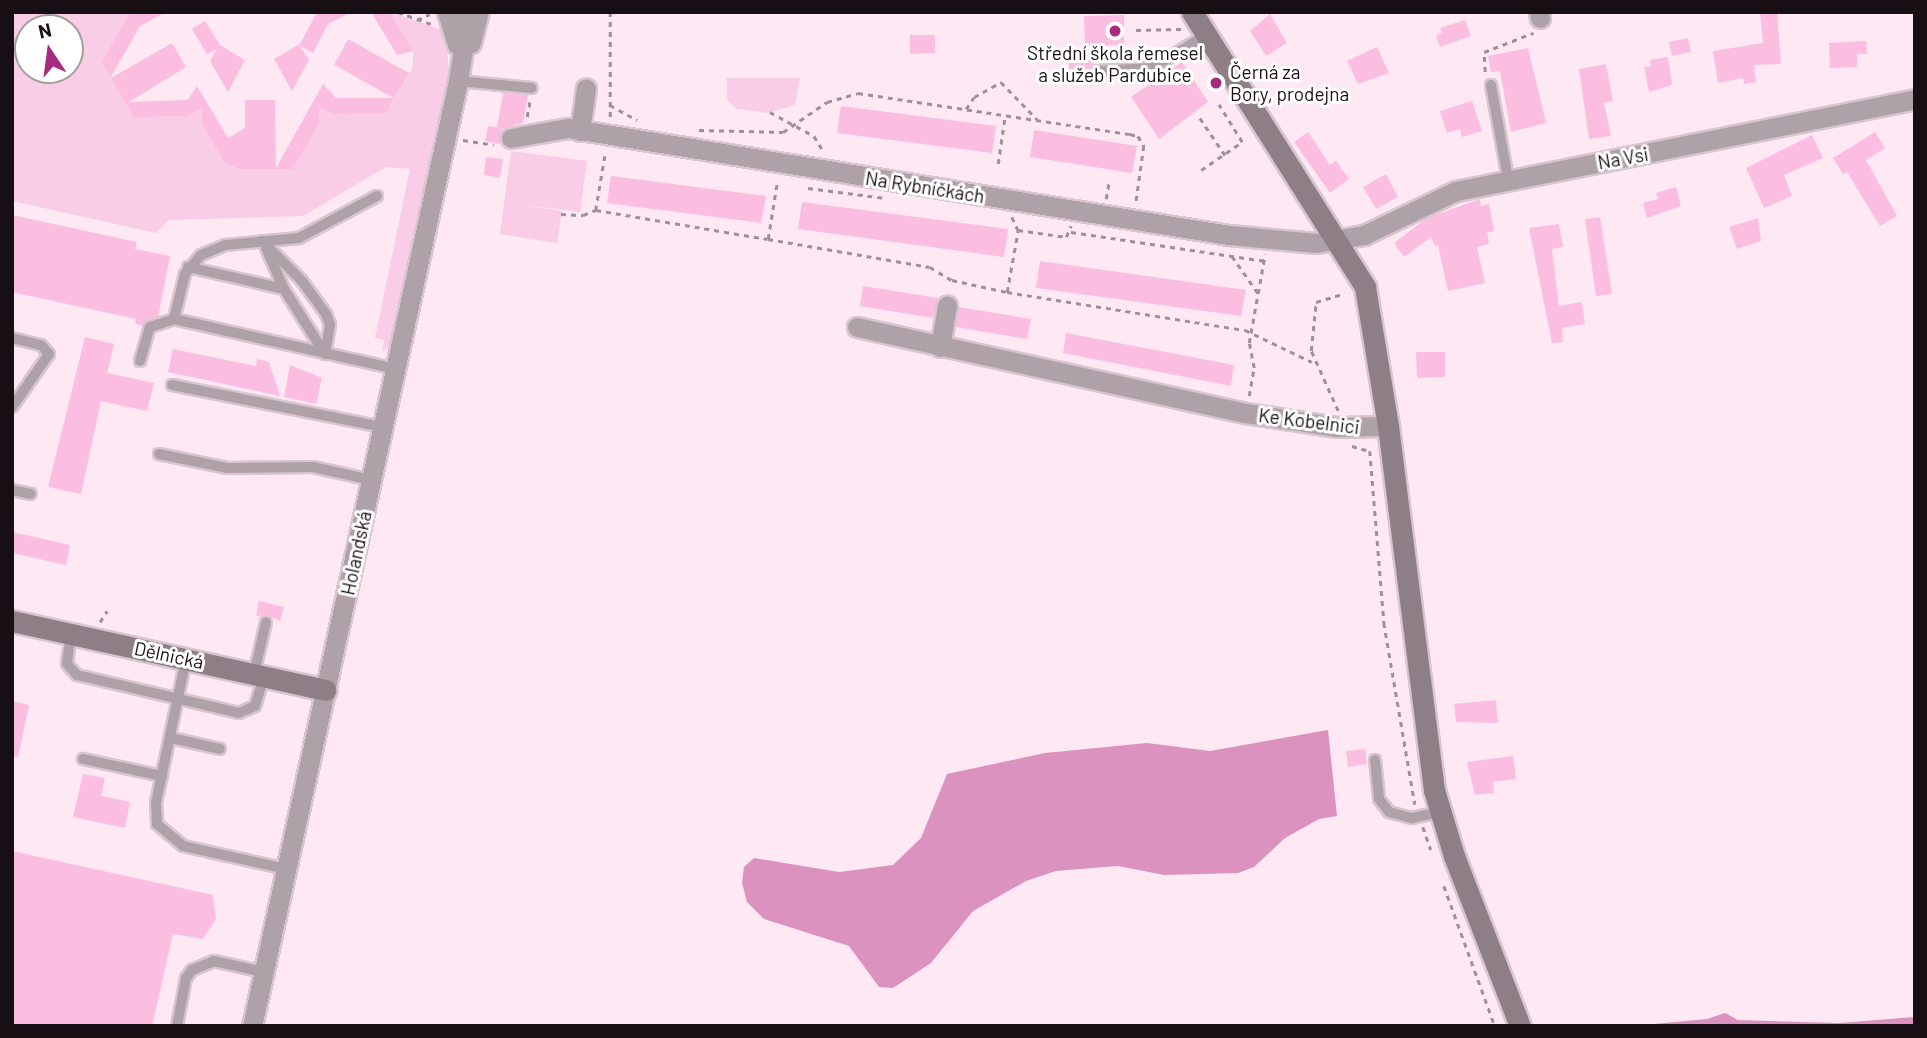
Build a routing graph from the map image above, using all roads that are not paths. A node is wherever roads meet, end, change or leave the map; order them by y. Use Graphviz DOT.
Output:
graph roads {
  1 [pos="447,12"];
  2 [pos="463,12"];
  3 [pos="479,12"];
  4 [pos="1188,21"];
  5 [pos="1206,35"];
  6 [pos="1098,71"];
  7 [pos="458,81"];
  8 [pos="1491,85"];
  9 [pos="532,88"];
  10 [pos="586,88"];
  11 [pos="1915,99"];
  12 [pos="580,131"];
  13 [pos="518,138"];
  14 [pos="1508,179"];
  15 [pos="377,197"];
  16 [pos="262,241"];
  17 [pos="1339,241"];
  18 [pos="188,267"];
  19 [pos="285,289"];
  20 [pos="947,306"];
  21 [pos="174,319"];
  22 [pos="857,327"];
  23 [pos="12,338"];
  24 [pos="940,347"];
  25 [pos="325,354"];
  26 [pos="140,361"];
  27 [pos="396,369"];
  28 [pos="172,385"];
  29 [pos="12,407"];
  30 [pos="1388,426"];
  31 [pos="383,427"];
  32 [pos="159,454"];
  33 [pos="372,480"];
  34 [pos="12,490"];
  35 [pos="32,494"];
  36 [pos="12,621"];
  37 [pos="266,622"];
  38 [pos="71,634"];
  39 [pos="186,659"];
  40 [pos="259,675"];
  41 [pos="326,690"];
  42 [pos="179,699"];
  43 [pos="171,738"];
  44 [pos="220,749"];
  45 [pos="83,759"];
  46 [pos="1375,760"];
  47 [pos="162,776"];
  48 [pos="1440,812"];
  49 [pos="286,869"];
  50 [pos="263,972"];
  51 [pos="177,1026"];
  52 [pos="252,1026"];
  53 [pos="1520,1026"];
  1 -- 7 [label="street, Holandská"];
  2 -- 7 [label="street, Holandská"];
  3 -- 7 [label="street, Holandská"];
  4 -- 5 [label="street, Ke Kobelnici"];
  5 -- 6 [label="lane"];
  5 -- 17 [label="street, Ke Kobelnici"];
  7 -- 9 [label="lane"];
  7 -- 27 [label="street, Holandská"];
  8 -- 14 [label="lane"];
  10 -- 12 [label="street"];
  11 -- 14 [label="street, Na Vsi"];
  12 -- 13 [label="street, Na Rybníčkách"];
  12 -- 17 [label="street, Na Rybníčkách"];
  14 -- 17 [label="street, Na Vsi"];
  15 -- 16 [label="lane"];
  16 -- 18 [label="lane"];
  16 -- 19 [label="lane"];
  16 -- 25 [label="lane"];
  17 -- 30 [label="street, Ke Kobelnici"];
  18 -- 19 [label="lane"];
  18 -- 21 [label="lane"];
  19 -- 25 [label="lane"];
  20 -- 24 [label="street"];
  21 -- 25 [label="lane"];
  21 -- 26 [label="lane"];
  22 -- 24 [label="street, Ke Kobelnici"];
  23 -- 29 [label="lane"];
  24 -- 30 [label="street, Ke Kobelnici"];
  25 -- 27 [label="lane"];
  27 -- 31 [label="street, Holandská"];
  28 -- 31 [label="lane"];
  30 -- 48 [label="street"];
  31 -- 33 [label="street, Holandská"];
  32 -- 33 [label="lane"];
  33 -- 41 [label="street, Holandská"];
  34 -- 35 [label="lane"];
  36 -- 38 [label="street, Dělnická"];
  37 -- 40 [label="lane"];
  38 -- 39 [label="street, Dělnická"];
  38 -- 42 [label="lane"];
  39 -- 40 [label="street, Dělnická"];
  39 -- 42 [label="lane"];
  40 -- 41 [label="street, Dělnická"];
  40 -- 42 [label="lane"];
  41 -- 49 [label="street, Holandská"];
  42 -- 43 [label="lane"];
  43 -- 44 [label="lane"];
  43 -- 47 [label="lane"];
  45 -- 47 [label="lane"];
  46 -- 48 [label="lane"];
  47 -- 49 [label="lane"];
  48 -- 53 [label="street"];
  49 -- 50 [label="street, Holandská"];
  50 -- 51 [label="lane"];
  50 -- 52 [label="street, Holandská"];
}
